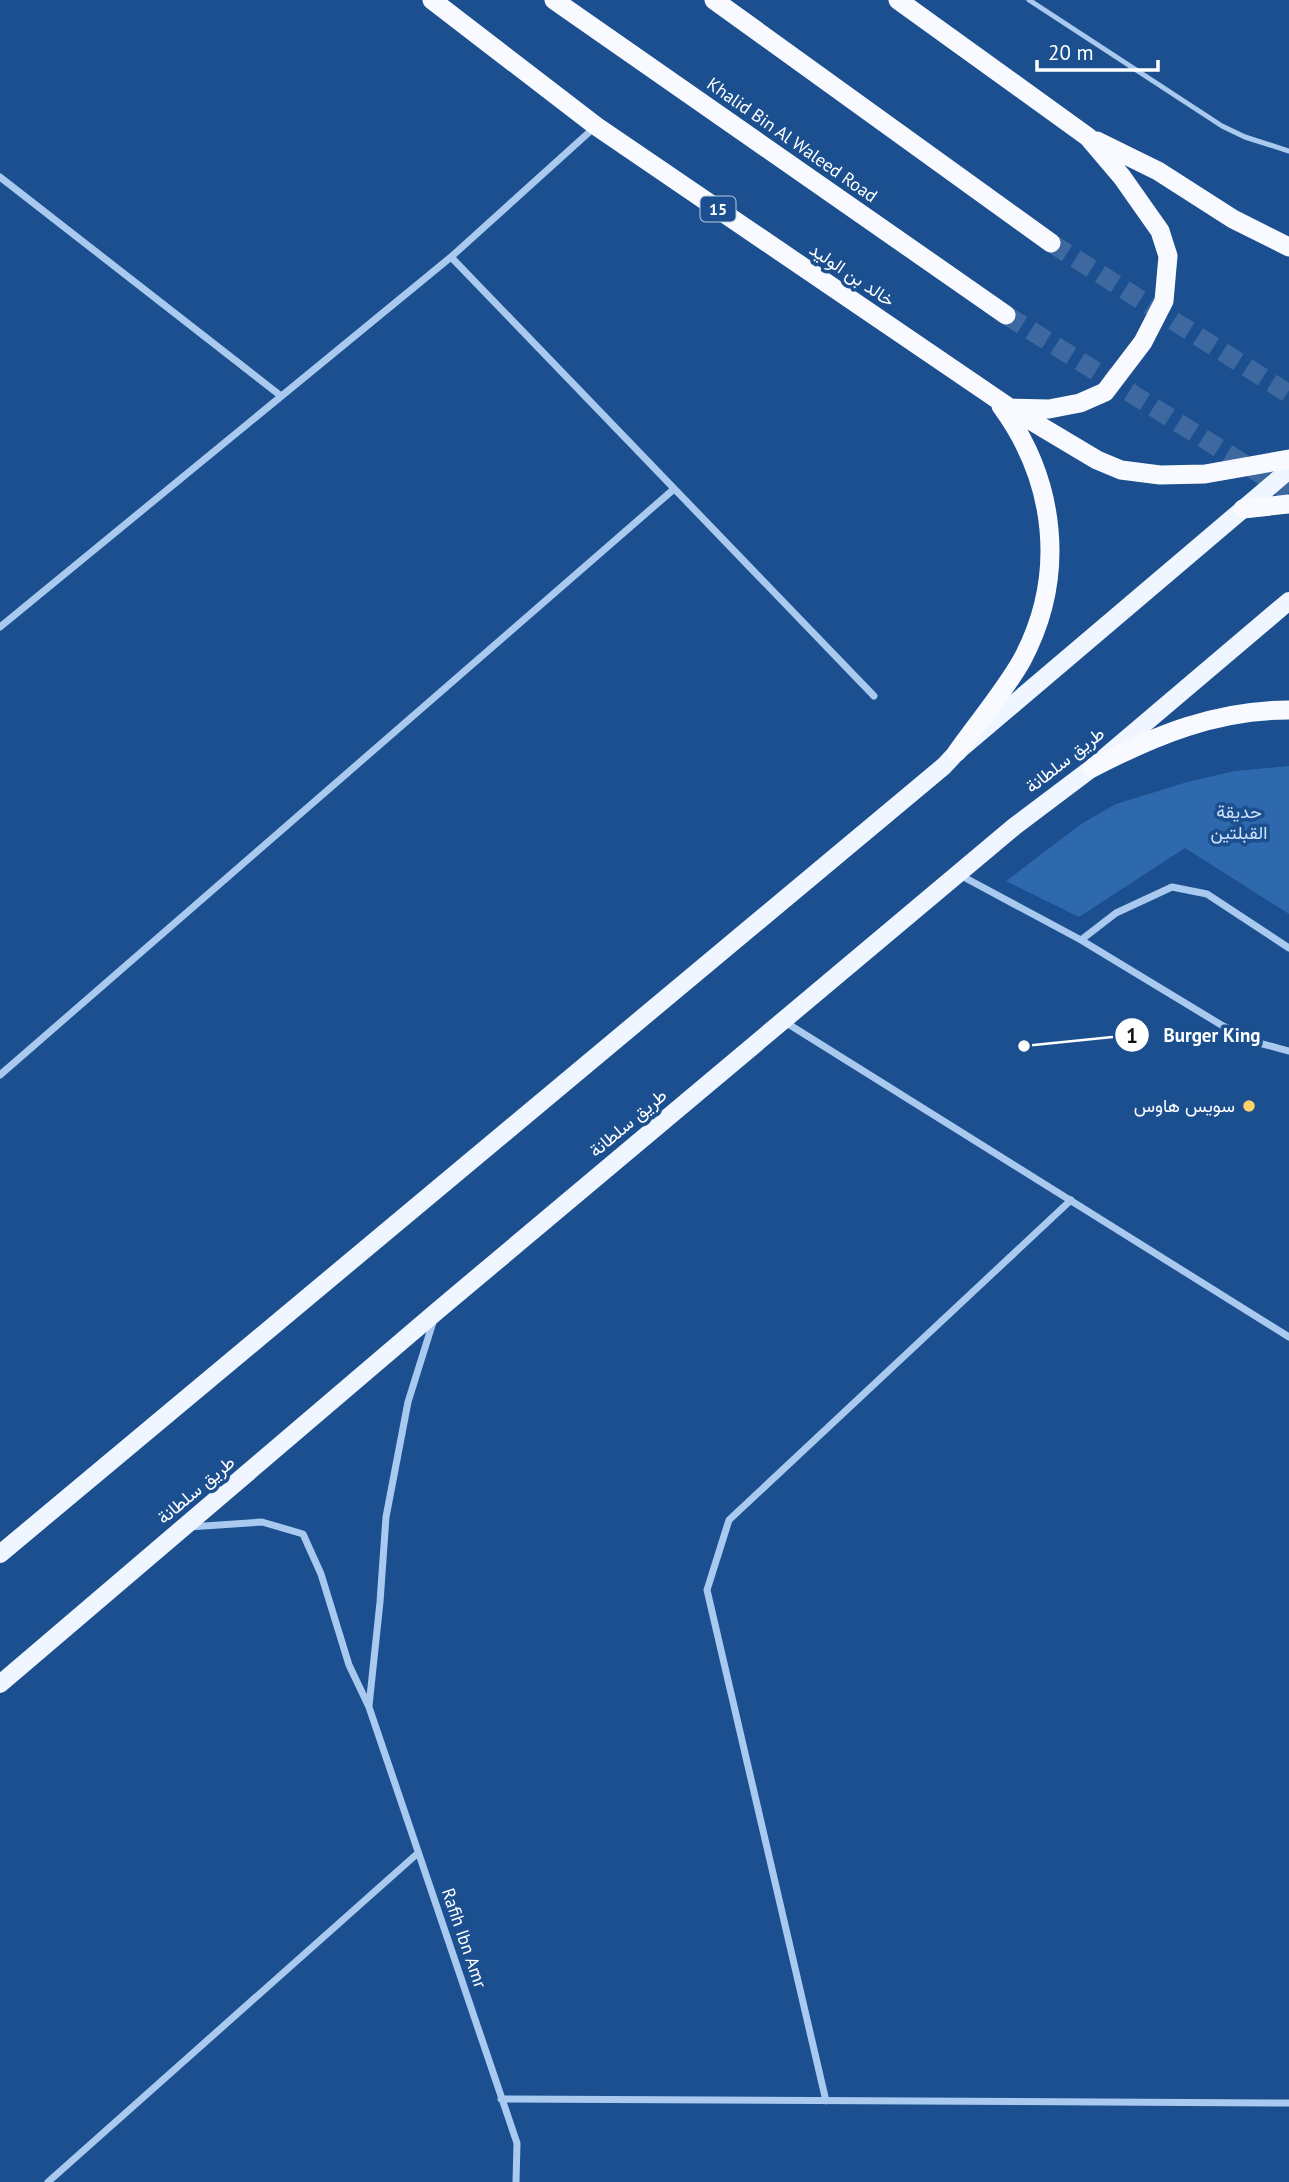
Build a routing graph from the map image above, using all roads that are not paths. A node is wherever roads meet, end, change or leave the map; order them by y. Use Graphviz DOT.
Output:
graph roads {
  1 [pos="432,0"];
  2 [pos="554,0"];
  3 [pos="714,0"];
  4 [pos="898,0"];
  5 [pos="1029,0"];
  6 [pos="596,126"];
  7 [pos="1088,137"];
  8 [pos="1289,151"];
  9 [pos="0,177"];
  10 [pos="1051,243"];
  11 [pos="1289,247"];
  12 [pos="451,257"];
  13 [pos="1006,315"];
  14 [pos="281,396"];
  15 [pos="994,396"];
  16 [pos="1010,408"];
  17 [pos="1289,459"];
  18 [pos="1289,470"];
  19 [pos="674,489"];
  20 [pos="1289,504"];
  21 [pos="1243,509"];
  22 [pos="1289,600"];
  23 [pos="0,627"];
  24 [pos="874,696"];
  25 [pos="1289,710"];
  26 [pos="957,752"];
  27 [pos="1092,768"];
  28 [pos="958,874"];
  29 [pos="1081,940"];
  30 [pos="1289,948"];
  31 [pos="783,1020"];
  32 [pos="1289,1051"];
  33 [pos="0,1075"];
  34 [pos="1071,1200"];
  35 [pos="436,1312"];
  36 [pos="1289,1337"];
  37 [pos="184,1527"];
  38 [pos="0,1554"];
  39 [pos="0,1684"];
  40 [pos="369,1707"];
  41 [pos="418,1853"];
  42 [pos="501,2099"];
  43 [pos="826,2101"];
  44 [pos="1289,2103"];
  45 [pos="48,2182"];
  46 [pos="516,2182"];
  1 -- 6 [label="highway, خالد بن الوليد / 15"];
  2 -- 13 [label="highway, Khalid Bin Al Waleed Road"];
  3 -- 10 [label="highway"];
  4 -- 7 [label="highway"];
  5 -- 8 [label="lane"];
  6 -- 12 [label="street"];
  6 -- 15 [label="highway, خالد بن الوليد / 15"];
  7 -- 11 [label="highway"];
  7 -- 16 [label="highway"];
  9 -- 14 [label="street"];
  12 -- 14 [label="street"];
  12 -- 19 [label="street"];
  14 -- 23 [label="street"];
  15 -- 16 [label="highway, خالد بن الوليد / 15"];
  15 -- 26 [label="highway"];
  16 -- 17 [label="highway, خالد بن الوليد / 15"];
  18 -- 21 [label="main road"];
  19 -- 24 [label="street"];
  19 -- 33 [label="street"];
  20 -- 21 [label="highway"];
  21 -- 26 [label="main road"];
  22 -- 27 [label="main road, طريق سلطانة"];
  25 -- 27 [label="highway"];
  26 -- 38 [label="main road"];
  27 -- 28 [label="main road, طريق سلطانة"];
  28 -- 29 [label="street"];
  28 -- 31 [label="main road, طريق سلطانة"];
  29 -- 30 [label="street"];
  29 -- 32 [label="street"];
  31 -- 34 [label="street"];
  31 -- 35 [label="main road, طريق سلطانة"];
  34 -- 36 [label="street"];
  34 -- 43 [label="street"];
  35 -- 37 [label="main road, طريق سلطانة"];
  35 -- 40 [label="street"];
  37 -- 39 [label="main road, طريق سلطانة"];
  37 -- 40 [label="street, Rafih Ibn Amr"];
  40 -- 41 [label="street, Rafih Ibn Amr"];
  41 -- 42 [label="street, Rafih Ibn Amr"];
  41 -- 45 [label="street"];
  42 -- 43 [label="street"];
  42 -- 46 [label="street, Rafih Ibn Amr"];
  43 -- 44 [label="street"];
}
